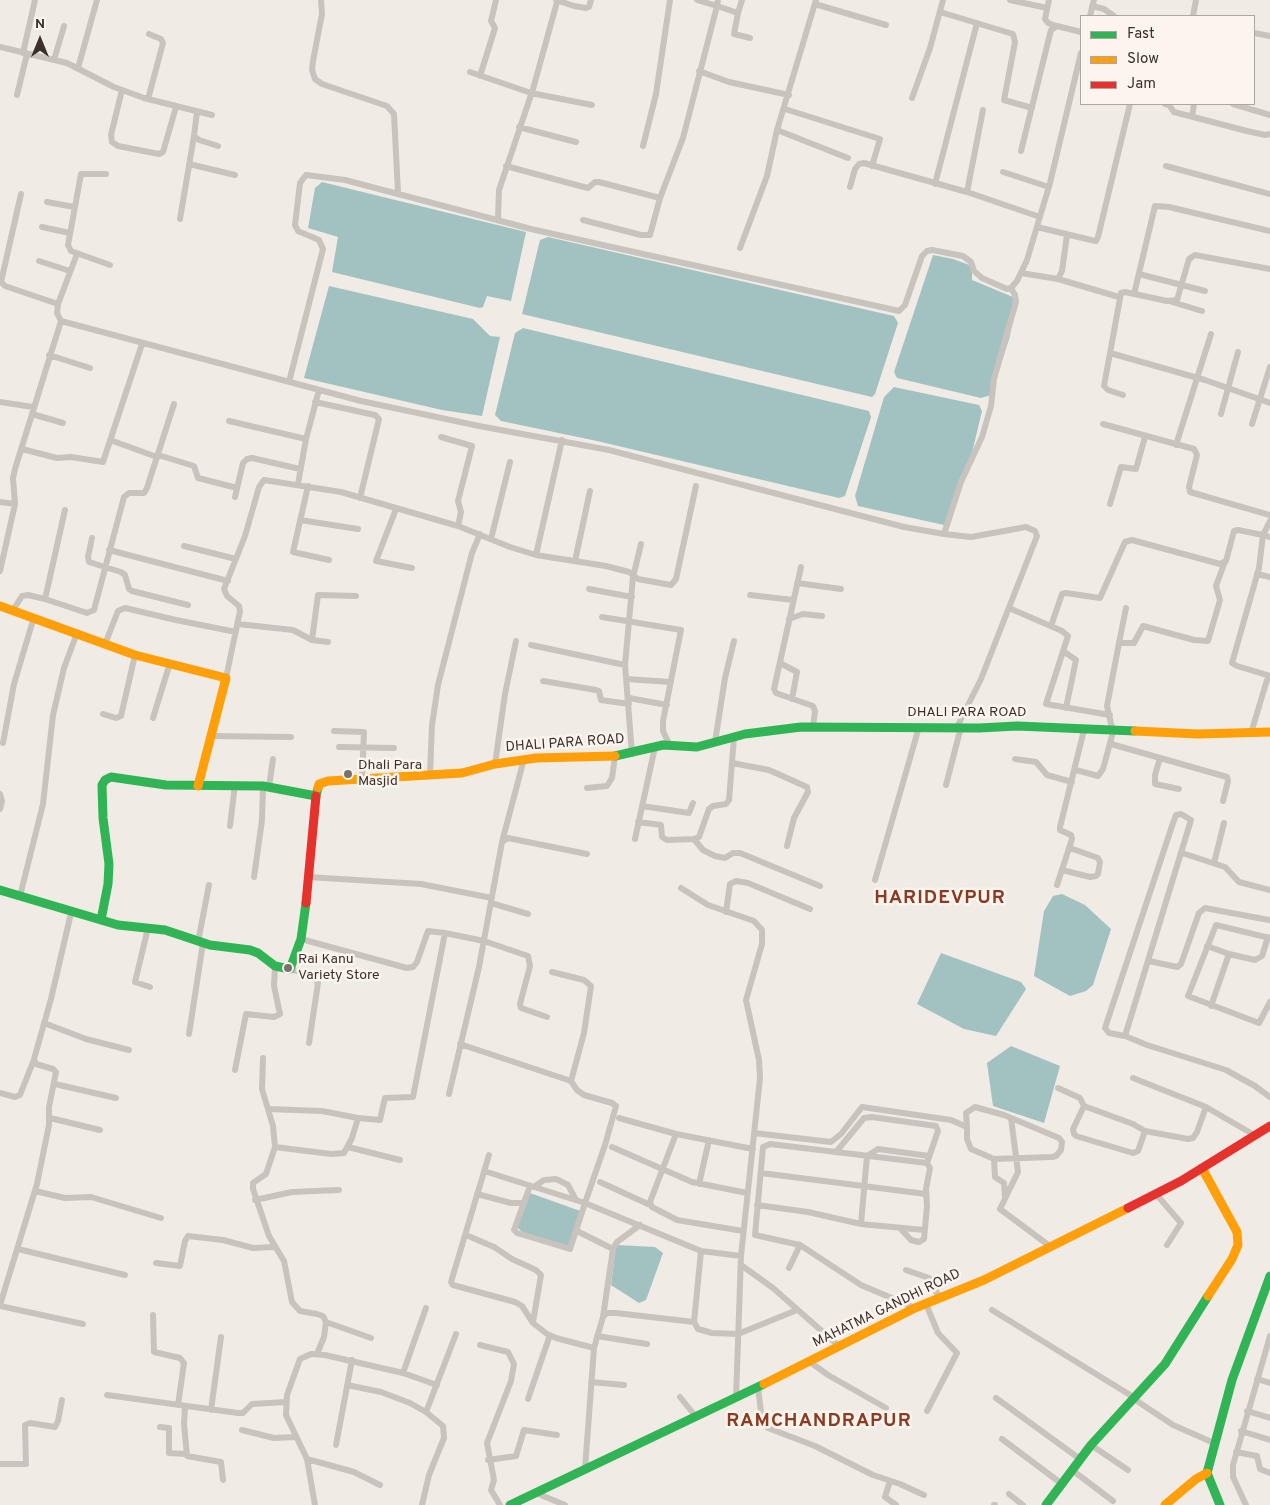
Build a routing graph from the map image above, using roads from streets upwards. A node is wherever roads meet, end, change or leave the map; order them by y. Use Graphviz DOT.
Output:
graph roads {
  1 [pos="35,0"];
  2 [pos="97,0"];
  3 [pos="321,0"];
  4 [pos="496,0"];
  5 [pos="591,0"];
  6 [pos="670,0"];
  7 [pos="697,0"];
  8 [pos="742,0"];
  9 [pos="943,0"];
  10 [pos="1010,0"];
  11 [pos="1049,0"];
  12 [pos="1196,0"];
  13 [pos="557,1"];
  14 [pos="816,2"];
  15 [pos="717,3"];
  16 [pos="1093,3"];
  17 [pos="1047,8"];
  18 [pos="940,12"];
  19 [pos="738,13"];
  20 [pos="1112,15"];
  21 [pos="1193,15"];
  22 [pos="977,23"];
  23 [pos="886,25"];
  24 [pos="64,26"];
  25 [pos="1057,26"];
  26 [pos="1080,32"];
  27 [pos="1255,33"];
  28 [pos="149,34"];
  29 [pos="1270,36"];
  30 [pos="750,38"];
  31 [pos="0,47"];
  32 [pos="25,54"];
  33 [pos="1080,57"];
  34 [pos="54,60"];
  35 [pos="78,68"];
  36 [pos="700,71"];
  37 [pos="470,72"];
  38 [pos="480,76"];
  39 [pos="122,90"];
  40 [pos="531,93"];
  41 [pos="17,95"];
  42 [pos="789,95"];
  43 [pos="912,98"];
  44 [pos="148,99"];
  45 [pos="592,105"];
  46 [pos="1130,105"];
  47 [pos="1169,105"];
  48 [pos="1194,105"];
  49 [pos="1236,105"];
  50 [pos="176,107"];
  51 [pos="1032,108"];
  52 [pos="785,109"];
  53 [pos="982,110"];
  54 [pos="198,112"];
  55 [pos="212,115"];
  56 [pos="1270,115"];
  57 [pos="1192,117"];
  58 [pos="519,127"];
  59 [pos="777,130"];
  60 [pos="1270,134"];
  61 [pos="194,136"];
  62 [pos="576,142"];
  63 [pos="218,146"];
  64 [pos="643,146"];
  65 [pos="1021,151"];
  66 [pos="848,158"];
  67 [pos="190,164"];
  68 [pos="506,166"];
  69 [pos="872,166"];
  70 [pos="1166,166"];
  71 [pos="1003,172"];
  72 [pos="106,174"];
  73 [pos="235,175"];
  74 [pos="935,184"];
  75 [pos="850,187"];
  76 [pos="1049,187"];
  77 [pos="967,192"];
  78 [pos="398,193"];
  79 [pos="21,194"];
  80 [pos="1270,194"];
  81 [pos="660,198"];
  82 [pos="47,202"];
  83 [pos="74,207"];
  84 [pos="1040,217"];
  85 [pos="180,219"];
  86 [pos="498,219"];
  87 [pos="583,220"];
  88 [pos="42,227"];
  89 [pos="1037,227"];
  90 [pos="1270,231"];
  91 [pos="70,233"];
  92 [pos="1067,235"];
  93 [pos="740,248"];
  94 [pos="76,254"];
  95 [pos="39,261"];
  96 [pos="110,265"];
  97 [pos="1270,269"];
  98 [pos="70,271"];
  99 [pos="1021,273"];
  100 [pos="1139,274"];
  101 [pos="1058,279"];
  102 [pos="1182,284"];
  103 [pos="1011,288"];
  104 [pos="1205,291"];
  105 [pos="1134,294"];
  106 [pos="1119,297"];
  107 [pos="1172,302"];
  108 [pos="58,304"];
  109 [pos="1202,311"];
  110 [pos="61,321"];
  111 [pos="1211,334"];
  112 [pos="142,344"];
  113 [pos="1238,352"];
  114 [pos="1110,353"];
  115 [pos="49,355"];
  116 [pos="1270,367"];
  117 [pos="90,368"];
  118 [pos="1197,378"];
  119 [pos="289,382"];
  120 [pos="1228,388"];
  121 [pos="319,390"];
  122 [pos="1123,395"];
  123 [pos="1259,399"];
  124 [pos="0,402"];
  125 [pos="315,402"];
  126 [pos="1270,403"];
  127 [pos="174,404"];
  128 [pos="32,411"];
  129 [pos="1221,414"];
  130 [pos="229,422"];
  131 [pos="64,424"];
  132 [pos="1103,424"];
  133 [pos="1252,424"];
  134 [pos="441,437"];
  135 [pos="1145,437"];
  136 [pos="306,439"];
  137 [pos="110,440"];
  138 [pos="562,440"];
  139 [pos="1176,445"];
  140 [pos="22,449"];
  141 [pos="157,456"];
  142 [pos="510,462"];
  143 [pos="300,469"];
  144 [pos="298,484"];
  145 [pos="308,486"];
  146 [pos="696,486"];
  147 [pos="237,488"];
  148 [pos="590,491"];
  149 [pos="235,497"];
  150 [pos="360,498"];
  151 [pos="0,502"];
  152 [pos="15,504"];
  153 [pos="1110,504"];
  154 [pos="396,509"];
  155 [pos="65,510"];
  156 [pos="1270,515"];
  157 [pos="300,520"];
  158 [pos="1270,520"];
  159 [pos="458,526"];
  160 [pos="358,530"];
  161 [pos="480,534"];
  162 [pos="944,534"];
  163 [pos="1267,536"];
  164 [pos="92,538"];
  165 [pos="491,539"];
  166 [pos="641,544"];
  167 [pos="184,546"];
  168 [pos="109,550"];
  169 [pos="536,555"];
  170 [pos="236,560"];
  171 [pos="329,560"];
  172 [pos="575,561"];
  173 [pos="1224,564"];
  174 [pos="105,567"];
  175 [pos="801,567"];
  176 [pos="412,568"];
  177 [pos="0,571"];
  178 [pos="1257,574"];
  179 [pos="633,577"];
  180 [pos="1270,577"];
  181 [pos="228,581"];
  182 [pos="797,583"];
  183 [pos="589,589"];
  184 [pos="841,589"];
  185 [pos="750,595"];
  186 [pos="356,596"];
  187 [pos="632,597"];
  188 [pos="45,600"];
  189 [pos="793,600"];
  190 [pos="188,605"];
  191 [pos="0,606"];
  192 [pos="1009,608"];
  193 [pos="1126,608"];
  194 [pos="13,610"];
  195 [pos="822,616"];
  196 [pos="34,617"];
  197 [pos="602,617"];
  198 [pos="789,620"];
  199 [pos="630,621"];
  200 [pos="238,624"];
  201 [pos="1051,626"];
  202 [pos="236,632"];
  203 [pos="77,633"];
  204 [pos="312,640"];
  205 [pos="516,641"];
  206 [pos="734,641"];
  207 [pos="328,642"];
  208 [pos="105,644"];
  209 [pos="1119,644"];
  210 [pos="531,645"];
  211 [pos="1063,652"];
  212 [pos="134,655"];
  213 [pos="170,663"];
  214 [pos="780,663"];
  215 [pos="626,665"];
  216 [pos="1270,676"];
  217 [pos="226,678"];
  218 [pos="627,679"];
  219 [pos="543,681"];
  220 [pos="670,682"];
  221 [pos="792,699"];
  222 [pos="629,701"];
  223 [pos="666,705"];
  224 [pos="1066,708"];
  225 [pos="103,714"];
  226 [pos="1110,715"];
  227 [pos="153,718"];
  228 [pos="813,727"];
  229 [pos="919,727"];
  230 [pos="959,727"];
  231 [pos="1084,730"];
  232 [pos="334,731"];
  233 [pos="1113,732"];
  234 [pos="1270,732"];
  235 [pos="1251,733"];
  236 [pos="211,736"];
  237 [pos="291,737"];
  238 [pos="734,737"];
  239 [pos="715,742"];
  240 [pos="3,743"];
  241 [pos="1111,744"];
  242 [pos="670,746"];
  243 [pos="339,747"];
  244 [pos="364,747"];
  245 [pos="654,747"];
  246 [pos="394,748"];
  247 [pos="632,754"];
  248 [pos="615,756"];
  249 [pos="1160,758"];
  250 [pos="273,759"];
  251 [pos="524,759"];
  252 [pos="1015,759"];
  253 [pos="732,763"];
  254 [pos="495,764"];
  255 [pos="1076,770"];
  256 [pos="430,775"];
  257 [pos="362,779"];
  258 [pos="1072,782"];
  259 [pos="946,785"];
  260 [pos="198,786"];
  261 [pos="235,786"];
  262 [pos="266,786"];
  263 [pos="587,788"];
  264 [pos="1179,789"];
  265 [pos="0,794"];
  266 [pos="316,796"];
  267 [pos="1223,801"];
  268 [pos="693,802"];
  269 [pos="642,806"];
  270 [pos="0,809"];
  271 [pos="638,822"];
  272 [pos="1224,823"];
  273 [pos="230,826"];
  274 [pos="635,839"];
  275 [pos="694,839"];
  276 [pos="502,842"];
  277 [pos="787,846"];
  278 [pos="1070,848"];
  279 [pos="1182,853"];
  280 [pos="587,854"];
  281 [pos="1214,863"];
  282 [pos="1062,870"];
  283 [pos="254,876"];
  284 [pos="308,877"];
  285 [pos="875,880"];
  286 [pos="209,884"];
  287 [pos="1057,885"];
  288 [pos="820,886"];
  289 [pos="681,888"];
  290 [pos="0,890"];
  291 [pos="1270,890"];
  292 [pos="20,896"];
  293 [pos="491,901"];
  294 [pos="810,908"];
  295 [pos="726,912"];
  296 [pos="71,913"];
  297 [pos="528,914"];
  298 [pos="101,920"];
  299 [pos="1269,920"];
  300 [pos="148,928"];
  301 [pos="445,933"];
  302 [pos="1269,937"];
  303 [pos="301,939"];
  304 [pos="484,940"];
  305 [pos="200,943"];
  306 [pos="1207,946"];
  307 [pos="1229,954"];
  308 [pos="1149,961"];
  309 [pos="274,966"];
  310 [pos="290,969"];
  311 [pos="552,972"];
  312 [pos="150,987"];
  313 [pos="1270,1002"];
  314 [pos="1211,1006"];
  315 [pos="546,1017"];
  316 [pos="44,1023"];
  317 [pos="189,1034"];
  318 [pos="1125,1036"];
  319 [pos="309,1043"];
  320 [pos="460,1044"];
  321 [pos="129,1050"];
  322 [pos="263,1058"];
  323 [pos="33,1062"];
  324 [pos="235,1070"];
  325 [pos="1133,1078"];
  326 [pos="572,1081"];
  327 [pos="55,1084"];
  328 [pos="1058,1088"];
  329 [pos="0,1093"];
  330 [pos="449,1094"];
  331 [pos="1270,1097"];
  332 [pos="116,1098"];
  333 [pos="1084,1106"];
  334 [pos="1206,1107"];
  335 [pos="268,1109"];
  336 [pos="50,1118"];
  337 [pos="358,1118"];
  338 [pos="619,1118"];
  339 [pos="1010,1118"];
  340 [pos="1270,1126"];
  341 [pos="966,1128"];
  342 [pos="100,1130"];
  343 [pos="1145,1131"];
  344 [pos="754,1133"];
  345 [pos="676,1134"];
  346 [pos="1256,1136"];
  347 [pos="709,1140"];
  348 [pos="274,1147"];
  349 [pos="348,1147"];
  350 [pos="612,1147"];
  351 [pos="753,1149"];
  352 [pos="836,1152"];
  353 [pos="489,1155"];
  354 [pos="867,1156"];
  355 [pos="929,1156"];
  356 [pos="1017,1157"];
  357 [pos="994,1159"];
  358 [pos="400,1160"];
  359 [pos="927,1163"];
  360 [pos="1202,1168"];
  361 [pos="663,1170"];
  362 [pos="484,1171"];
  363 [pos="761,1173"];
  364 [pos="600,1182"];
  365 [pos="699,1184"];
  366 [pos="532,1187"];
  367 [pos="864,1187"];
  368 [pos="339,1190"];
  369 [pos="34,1191"];
  370 [pos="747,1192"];
  371 [pos="477,1194"];
  372 [pos="926,1194"];
  373 [pos="1156,1194"];
  374 [pos="1005,1198"];
  375 [pos="256,1200"];
  376 [pos="576,1200"];
  377 [pos="523,1203"];
  378 [pos="585,1203"];
  379 [pos="650,1205"];
  380 [pos="757,1205"];
  381 [pos="161,1218"];
  382 [pos="861,1224"];
  383 [pos="640,1225"];
  384 [pos="900,1228"];
  385 [pos="577,1230"];
  386 [pos="924,1230"];
  387 [pos="744,1231"];
  388 [pos="466,1235"];
  389 [pos="800,1245"];
  390 [pos="1167,1245"];
  391 [pos="274,1247"];
  392 [pos="1051,1247"];
  393 [pos="18,1248"];
  394 [pos="613,1249"];
  395 [pos="701,1251"];
  396 [pos="741,1256"];
  397 [pos="156,1263"];
  398 [pos="741,1265"];
  399 [pos="789,1268"];
  400 [pos="906,1270"];
  401 [pos="125,1275"];
  402 [pos="1269,1281"];
  403 [pos="938,1298"];
  404 [pos="926,1304"];
  405 [pos="0,1306"];
  406 [pos="426,1308"];
  407 [pos="915,1308"];
  408 [pos="798,1310"];
  409 [pos="992,1310"];
  410 [pos="153,1315"];
  411 [pos="603,1317"];
  412 [pos="326,1322"];
  413 [pos="694,1322"];
  414 [pos="533,1323"];
  415 [pos="83,1324"];
  416 [pos="456,1334"];
  417 [pos="738,1334"];
  418 [pos="550,1335"];
  419 [pos="597,1336"];
  420 [pos="1270,1336"];
  421 [pos="220,1337"];
  422 [pos="371,1338"];
  423 [pos="647,1344"];
  424 [pos="480,1345"];
  425 [pos="594,1348"];
  426 [pos="840,1348"];
  427 [pos="317,1354"];
  428 [pos="352,1360"];
  429 [pos="810,1362"];
  430 [pos="403,1373"];
  431 [pos="1257,1380"];
  432 [pos="591,1382"];
  433 [pos="1270,1383"];
  434 [pos="347,1385"];
  435 [pos="437,1385"];
  436 [pos="624,1386"];
  437 [pos="758,1386"];
  438 [pos="107,1395"];
  439 [pos="680,1397"];
  440 [pos="736,1398"];
  441 [pos="996,1398"];
  442 [pos="1134,1398"];
  443 [pos="528,1399"];
  444 [pos="62,1400"];
  445 [pos="286,1402"];
  446 [pos="178,1405"];
  447 [pos="185,1406"];
  448 [pos="886,1408"];
  449 [pos="211,1410"];
  450 [pos="927,1411"];
  451 [pos="1247,1411"];
  452 [pos="426,1412"];
  453 [pos="696,1417"];
  454 [pos="1270,1418"];
  455 [pos="160,1427"];
  456 [pos="242,1430"];
  457 [pos="1241,1431"];
  458 [pos="557,1435"];
  459 [pos="295,1437"];
  460 [pos="1002,1439"];
  461 [pos="1270,1440"];
  462 [pos="1214,1443"];
  463 [pos="336,1445"];
  464 [pos="1091,1445"];
  465 [pos="1236,1452"];
  466 [pos="186,1454"];
  467 [pos="307,1458"];
  468 [pos="1080,1459"];
  469 [pos="488,1460"];
  470 [pos="0,1464"];
  471 [pos="585,1469"];
  472 [pos="1072,1470"];
  473 [pos="1128,1470"];
  474 [pos="1208,1473"];
  475 [pos="1270,1473"];
  476 [pos="223,1480"];
  477 [pos="890,1481"];
  478 [pos="380,1484"];
  479 [pos="1062,1484"];
  480 [pos="536,1493"];
  481 [pos="1009,1494"];
  482 [pos="924,1495"];
  483 [pos="1114,1500"];
  484 [pos="315,1505"];
  485 [pos="422,1505"];
  486 [pos="500,1505"];
  487 [pos="510,1505"];
  488 [pos="565,1505"];
  489 [pos="896,1505"];
  490 [pos="1023,1505"];
  491 [pos="1046,1505"];
  492 [pos="1165,1505"];
  493 [pos="1220,1505"];
  494 [pos="1246,1505"];
  1 -- 32 [label="street"];
  2 -- 35 [label="street"];
  3 -- 78 [label="street"];
  4 -- 38 [label="street"];
  5 -- 13 [label="street"];
  6 -- 64 [label="street"];
  7 -- 15 [label="street"];
  8 -- 19 [label="street"];
  9 -- 18 [label="street"];
  10 -- 17 [label="street"];
  11 -- 17 [label="street"];
  12 -- 21 [label="street"];
  13 -- 40 [label="street"];
  14 -- 23 [label="street"];
  14 -- 42 [label="street"];
  15 -- 19 [label="street"];
  15 -- 36 [label="street"];
  16 -- 20 [label="street"];
  17 -- 25 [label="street"];
  18 -- 22 [label="street"];
  18 -- 43 [label="street"];
  19 -- 30 [label="street"];
  22 -- 51 [label="street"];
  22 -- 74 [label="street"];
  24 -- 34 [label="street"];
  25 -- 26 [label="street"];
  25 -- 51 [label="street"];
  27 -- 29 [label="street"];
  28 -- 44 [label="street"];
  31 -- 32 [label="street"];
  32 -- 34 [label="street"];
  32 -- 41 [label="street"];
  33 -- 76 [label="street"];
  34 -- 35 [label="street"];
  35 -- 39 [label="street"];
  36 -- 42 [label="street"];
  36 -- 81 [label="street"];
  37 -- 38 [label="street"];
  38 -- 40 [label="street"];
  39 -- 44 [label="street"];
  39 -- 50 [label="street"];
  40 -- 45 [label="street"];
  40 -- 58 [label="street"];
  42 -- 52 [label="street"];
  44 -- 50 [label="street"];
  46 -- 92 [label="street"];
  47 -- 57 [label="street"];
  48 -- 57 [label="street"];
  49 -- 56 [label="street"];
  50 -- 54 [label="street"];
  51 -- 65 [label="street"];
  52 -- 59 [label="street"];
  52 -- 69 [label="street"];
  53 -- 77 [label="street"];
  54 -- 55 [label="street"];
  54 -- 61 [label="street"];
  57 -- 60 [label="street"];
  58 -- 62 [label="street"];
  58 -- 68 [label="street"];
  59 -- 66 [label="street"];
  59 -- 93 [label="street"];
  61 -- 63 [label="street"];
  61 -- 67 [label="street"];
  67 -- 73 [label="street"];
  67 -- 85 [label="street"];
  68 -- 81 [label="street"];
  68 -- 86 [label="street"];
  69 -- 74 [label="street"];
  69 -- 75 [label="street"];
  70 -- 80 [label="street"];
  71 -- 76 [label="street"];
  72 -- 83 [label="street"];
  74 -- 77 [label="street"];
  76 -- 84 [label="street"];
  77 -- 84 [label="street"];
  78 -- 86 [label="street"];
  78 -- 119 [label="street"];
  79 -- 108 [label="street"];
  81 -- 87 [label="street"];
  82 -- 83 [label="street"];
  83 -- 91 [label="street"];
  84 -- 89 [label="street"];
  86 -- 103 [label="street"];
  88 -- 91 [label="street"];
  89 -- 92 [label="street"];
  89 -- 99 [label="street"];
  90 -- 100 [label="street"];
  91 -- 94 [label="street"];
  92 -- 101 [label="street"];
  94 -- 96 [label="street"];
  94 -- 98 [label="street"];
  95 -- 98 [label="street"];
  97 -- 102 [label="street"];
  98 -- 108 [label="street"];
  99 -- 101 [label="street"];
  99 -- 103 [label="street"];
  100 -- 102 [label="street"];
  100 -- 105 [label="street"];
  101 -- 106 [label="street"];
  102 -- 104 [label="street"];
  102 -- 107 [label="street"];
  103 -- 162 [label="street"];
  105 -- 106 [label="street"];
  105 -- 107 [label="street"];
  106 -- 114 [label="street"];
  107 -- 109 [label="street"];
  108 -- 110 [label="street"];
  110 -- 112 [label="street"];
  110 -- 115 [label="street"];
  111 -- 118 [label="street"];
  112 -- 119 [label="street"];
  112 -- 137 [label="street"];
  113 -- 120 [label="street"];
  114 -- 118 [label="street"];
  114 -- 122 [label="street"];
  115 -- 117 [label="street"];
  115 -- 128 [label="street"];
  116 -- 123 [label="street"];
  118 -- 120 [label="street"];
  118 -- 139 [label="street"];
  119 -- 121 [label="street"];
  120 -- 123 [label="street"];
  120 -- 129 [label="street"];
  121 -- 125 [label="street"];
  121 -- 138 [label="street"];
  123 -- 126 [label="street"];
  123 -- 133 [label="street"];
  124 -- 128 [label="street"];
  125 -- 136 [label="street"];
  125 -- 150 [label="street"];
  127 -- 141 [label="street"];
  128 -- 131 [label="street"];
  128 -- 140 [label="street"];
  130 -- 136 [label="street"];
  132 -- 135 [label="street"];
  134 -- 159 [label="street"];
  135 -- 139 [label="street"];
  135 -- 153 [label="street"];
  136 -- 143 [label="street"];
  137 -- 140 [label="street"];
  137 -- 141 [label="street"];
  138 -- 162 [label="street"];
  138 -- 169 [label="street"];
  139 -- 156 [label="street"];
  140 -- 152 [label="street"];
  141 -- 147 [label="street"];
  141 -- 168 [label="street"];
  142 -- 165 [label="street"];
  143 -- 144 [label="street"];
  143 -- 147 [label="street"];
  144 -- 145 [label="street"];
  144 -- 170 [label="street"];
  145 -- 150 [label="street"];
  145 -- 157 [label="street"];
  146 -- 179 [label="street"];
  147 -- 149 [label="street"];
  148 -- 172 [label="street"];
  150 -- 154 [label="street"];
  151 -- 152 [label="street"];
  152 -- 177 [label="street"];
  154 -- 159 [label="street"];
  154 -- 176 [label="street"];
  155 -- 188 [label="street"];
  157 -- 160 [label="street"];
  157 -- 171 [label="street"];
  158 -- 163 [label="street"];
  159 -- 161 [label="street"];
  161 -- 165 [label="street"];
  161 -- 256 [label="street"];
  162 -- 192 [label="street"];
  163 -- 173 [label="street"];
  163 -- 178 [label="street"];
  164 -- 174 [label="street"];
  165 -- 169 [label="street"];
  166 -- 179 [label="street"];
  167 -- 170 [label="street"];
  168 -- 174 [label="street"];
  168 -- 181 [label="street"];
  169 -- 172 [label="street"];
  170 -- 181 [label="street"];
  172 -- 179 [label="street"];
  173 -- 201 [label="street"];
  173 -- 209 [label="street"];
  174 -- 188 [label="street"];
  174 -- 190 [label="street"];
  175 -- 182 [label="street"];
  178 -- 180 [label="street"];
  178 -- 216 [label="street"];
  179 -- 187 [label="street"];
  181 -- 200 [label="street"];
  182 -- 184 [label="street"];
  182 -- 189 [label="street"];
  183 -- 187 [label="street"];
  185 -- 189 [label="street"];
  186 -- 204 [label="street"];
  187 -- 199 [label="street"];
  188 -- 194 [label="street"];
  189 -- 198 [label="street"];
  191 -- 194 [label="street"];
  192 -- 201 [label="street"];
  192 -- 230 [label="street"];
  193 -- 209 [label="street"];
  194 -- 196 [label="street"];
  195 -- 198 [label="street"];
  196 -- 203 [label="street"];
  196 -- 240 [label="street"];
  197 -- 199 [label="street"];
  198 -- 214 [label="street"];
  199 -- 215 [label="street"];
  199 -- 220 [label="street"];
  200 -- 202 [label="street"];
  200 -- 204 [label="street"];
  201 -- 211 [label="street"];
  202 -- 208 [label="street"];
  202 -- 217 [label="street"];
  203 -- 208 [label="street"];
  203 -- 292 [label="street"];
  204 -- 207 [label="street"];
  205 -- 254 [label="street"];
  206 -- 239 [label="street"];
  208 -- 212 [label="street"];
  209 -- 226 [label="street"];
  210 -- 215 [label="street"];
  211 -- 224 [label="street"];
  211 -- 224 [label="street"];
  212 -- 213 [label="street"];
  212 -- 225 [label="street"];
  213 -- 217 [label="street"];
  213 -- 227 [label="street"];
  214 -- 221 [label="street"];
  214 -- 221 [label="street"];
  215 -- 218 [label="street"];
  216 -- 235 [label="street"];
  217 -- 236 [label="street"];
  218 -- 220 [label="street"];
  218 -- 222 [label="street"];
  219 -- 222 [label="street"];
  220 -- 223 [label="street"];
  221 -- 228 [label="street"];
  222 -- 223 [label="street"];
  222 -- 247 [label="street"];
  223 -- 242 [label="street"];
  224 -- 226 [label="street"];
  226 -- 233 [label="street"];
  228 -- 229 [label="street, DHALI PARA ROAD"];
  228 -- 238 [label="street, DHALI PARA ROAD"];
  229 -- 230 [label="street, DHALI PARA ROAD"];
  229 -- 285 [label="street"];
  230 -- 231 [label="street, DHALI PARA ROAD"];
  230 -- 259 [label="street"];
  231 -- 233 [label="street, DHALI PARA ROAD"];
  231 -- 255 [label="street"];
  232 -- 244 [label="street"];
  233 -- 235 [label="street, DHALI PARA ROAD"];
  233 -- 241 [label="street"];
  234 -- 235 [label="street, DHALI PARA ROAD"];
  236 -- 237 [label="street"];
  236 -- 260 [label="street"];
  238 -- 239 [label="street, DHALI PARA ROAD"];
  238 -- 253 [label="street"];
  239 -- 242 [label="street, DHALI PARA ROAD"];
  241 -- 249 [label="street"];
  241 -- 255 [label="street"];
  242 -- 245 [label="street, DHALI PARA ROAD"];
  243 -- 244 [label="street"];
  244 -- 246 [label="street"];
  244 -- 257 [label="street"];
  245 -- 247 [label="street, DHALI PARA ROAD"];
  245 -- 269 [label="street"];
  247 -- 248 [label="street, DHALI PARA ROAD"];
  248 -- 251 [label="street, DHALI PARA ROAD"];
  248 -- 263 [label="street"];
  249 -- 264 [label="street"];
  249 -- 267 [label="street"];
  250 -- 262 [label="street"];
  251 -- 254 [label="street, DHALI PARA ROAD"];
  251 -- 276 [label="street"];
  252 -- 258 [label="street"];
  253 -- 275 [label="street"];
  253 -- 277 [label="street"];
  254 -- 256 [label="street, DHALI PARA ROAD"];
  255 -- 258 [label="street"];
  256 -- 257 [label="street, DHALI PARA ROAD"];
  257 -- 266 [label="street, DHALI PARA ROAD"];
  258 -- 278 [label="street"];
  260 -- 261 [label="street"];
  260 -- 298 [label="street"];
  261 -- 262 [label="street"];
  261 -- 273 [label="street"];
  262 -- 266 [label="street"];
  262 -- 283 [label="street"];
  265 -- 270 [label="street"];
  266 -- 284 [label="street"];
  268 -- 269 [label="street"];
  269 -- 271 [label="street"];
  271 -- 274 [label="street"];
  271 -- 275 [label="street"];
  272 -- 281 [label="street"];
  275 -- 288 [label="street"];
  276 -- 280 [label="street"];
  276 -- 293 [label="street"];
  278 -- 282 [label="street"];
  278 -- 282 [label="street"];
  279 -- 281 [label="street"];
  279 -- 308 [label="street"];
  279 -- 318 [label="street"];
  281 -- 291 [label="street"];
  282 -- 287 [label="street"];
  284 -- 293 [label="street"];
  284 -- 303 [label="street"];
  286 -- 305 [label="street"];
  289 -- 295 [label="street"];
  290 -- 292 [label="street"];
  292 -- 296 [label="street"];
  293 -- 297 [label="street"];
  293 -- 304 [label="street"];
  294 -- 295 [label="street"];
  295 -- 344 [label="street"];
  296 -- 298 [label="street"];
  296 -- 316 [label="street"];
  298 -- 300 [label="street"];
  299 -- 308 [label="street"];
  300 -- 305 [label="street"];
  300 -- 312 [label="street"];
  301 -- 303 [label="street"];
  301 -- 304 [label="street"];
  301 -- 337 [label="street"];
  302 -- 306 [label="street"];
  302 -- 307 [label="street"];
  303 -- 310 [label="street"];
  304 -- 315 [label="street"];
  304 -- 320 [label="street"];
  305 -- 309 [label="street"];
  305 -- 317 [label="street"];
  306 -- 307 [label="street"];
  306 -- 314 [label="street"];
  307 -- 314 [label="street"];
  308 -- 318 [label="street"];
  309 -- 310 [label="street"];
  309 -- 324 [label="street"];
  310 -- 319 [label="street"];
  311 -- 326 [label="street"];
  313 -- 314 [label="street"];
  316 -- 321 [label="street"];
  316 -- 323 [label="street"];
  318 -- 331 [label="street"];
  320 -- 326 [label="street"];
  320 -- 330 [label="street"];
  322 -- 335 [label="street"];
  323 -- 327 [label="street"];
  323 -- 329 [label="street"];
  325 -- 334 [label="street"];
  326 -- 378 [label="street"];
  327 -- 332 [label="street"];
  327 -- 336 [label="street"];
  328 -- 333 [label="street"];
  333 -- 343 [label="street"];
  333 -- 343 [label="street"];
  334 -- 343 [label="street"];
  334 -- 346 [label="street"];
  335 -- 337 [label="street"];
  335 -- 348 [label="street"];
  336 -- 342 [label="street"];
  336 -- 369 [label="street"];
  337 -- 349 [label="street"];
  338 -- 345 [label="street"];
  339 -- 341 [label="street"];
  339 -- 356 [label="street"];
  339 -- 356 [label="street"];
  340 -- 346 [label="street, MAHATMA GANDHI ROAD"];
  341 -- 344 [label="street"];
  341 -- 357 [label="street"];
  344 -- 351 [label="street"];
  345 -- 347 [label="street"];
  345 -- 361 [label="street"];
  346 -- 360 [label="street, MAHATMA GANDHI ROAD"];
  347 -- 351 [label="street"];
  347 -- 365 [label="street"];
  348 -- 349 [label="street"];
  348 -- 375 [label="street"];
  349 -- 358 [label="street"];
  350 -- 361 [label="street"];
  351 -- 370 [label="street"];
  352 -- 354 [label="street"];
  352 -- 355 [label="street"];
  352 -- 363 [label="street"];
  353 -- 362 [label="street"];
  354 -- 355 [label="street"];
  354 -- 359 [label="street"];
  354 -- 367 [label="street"];
  355 -- 359 [label="street"];
  356 -- 357 [label="street"];
  356 -- 374 [label="street"];
  357 -- 374 [label="street"];
  359 -- 372 [label="street"];
  360 -- 373 [label="street, MAHATMA GANDHI ROAD"];
  360 -- 442 [label="street"];
  361 -- 365 [label="street"];
  361 -- 379 [label="street"];
  362 -- 366 [label="street"];
  362 -- 371 [label="street"];
  363 -- 367 [label="street"];
  363 -- 380 [label="street"];
  364 -- 379 [label="street"];
  365 -- 370 [label="street"];
  366 -- 376 [label="street"];
  366 -- 376 [label="street"];
  366 -- 377 [label="street"];
  367 -- 372 [label="street"];
  367 -- 382 [label="street"];
  368 -- 375 [label="street"];
  369 -- 381 [label="street"];
  369 -- 393 [label="street"];
  370 -- 387 [label="street"];
  371 -- 377 [label="street"];
  371 -- 388 [label="street"];
  372 -- 386 [label="street"];
  373 -- 390 [label="street"];
  373 -- 392 [label="street, MAHATMA GANDHI ROAD"];
  374 -- 392 [label="street"];
  375 -- 391 [label="street"];
  376 -- 378 [label="street"];
  377 -- 385 [label="street"];
  378 -- 383 [label="street"];
  378 -- 385 [label="street"];
  379 -- 387 [label="street"];
  380 -- 382 [label="street"];
  380 -- 389 [label="street"];
  382 -- 384 [label="street"];
  383 -- 394 [label="street"];
  383 -- 395 [label="street"];
  384 -- 386 [label="street"];
  384 -- 386 [label="street"];
  385 -- 394 [label="street"];
  387 -- 396 [label="street"];
  388 -- 414 [label="street"];
  388 -- 414 [label="street"];
  389 -- 399 [label="street"];
  389 -- 407 [label="street"];
  391 -- 397 [label="street"];
  391 -- 412 [label="street"];
  392 -- 403 [label="street, MAHATMA GANDHI ROAD"];
  393 -- 401 [label="street"];
  393 -- 405 [label="street"];
  394 -- 411 [label="street"];
  395 -- 396 [label="street"];
  395 -- 413 [label="street"];
  396 -- 398 [label="street"];
  398 -- 408 [label="street"];
  398 -- 417 [label="street"];
  400 -- 403 [label="street"];
  402 -- 462 [label="street"];
  403 -- 404 [label="street, MAHATMA GANDHI ROAD"];
  404 -- 407 [label="street, MAHATMA GANDHI ROAD"];
  404 -- 450 [label="street"];
  405 -- 415 [label="street"];
  406 -- 430 [label="street"];
  407 -- 426 [label="street, MAHATMA GANDHI ROAD"];
  408 -- 417 [label="street"];
  408 -- 426 [label="street"];
  409 -- 442 [label="street"];
  410 -- 446 [label="street"];
  411 -- 413 [label="street"];
  411 -- 419 [label="street"];
  412 -- 422 [label="street"];
  412 -- 427 [label="street"];
  413 -- 417 [label="street"];
  414 -- 418 [label="street"];
  416 -- 435 [label="street"];
  417 -- 440 [label="street"];
  418 -- 425 [label="street"];
  418 -- 443 [label="street"];
  419 -- 423 [label="street"];
  419 -- 425 [label="street"];
  420 -- 431 [label="street"];
  421 -- 449 [label="street"];
  424 -- 469 [label="street"];
  425 -- 432 [label="street"];
  426 -- 429 [label="street, MAHATMA GANDHI ROAD"];
  427 -- 428 [label="street"];
  427 -- 445 [label="street"];
  428 -- 430 [label="street"];
  428 -- 434 [label="street"];
  429 -- 437 [label="street, MAHATMA GANDHI ROAD"];
  429 -- 448 [label="street"];
  430 -- 435 [label="street"];
  431 -- 433 [label="street"];
  431 -- 451 [label="street"];
  432 -- 436 [label="street"];
  432 -- 471 [label="street"];
  434 -- 452 [label="street"];
  434 -- 463 [label="street"];
  435 -- 452 [label="street"];
  437 -- 440 [label="street, MAHATMA GANDHI ROAD"];
  437 -- 477 [label="street"];
  438 -- 446 [label="street"];
  439 -- 453 [label="street"];
  440 -- 453 [label="street, MAHATMA GANDHI ROAD"];
  441 -- 468 [label="street"];
  442 -- 462 [label="street"];
  442 -- 464 [label="street"];
  444 -- 470 [label="street"];
  445 -- 449 [label="street"];
  445 -- 459 [label="street"];
  446 -- 447 [label="street"];
  447 -- 449 [label="street"];
  447 -- 466 [label="street"];
  451 -- 454 [label="street"];
  451 -- 457 [label="street"];
  452 -- 485 [label="street"];
  453 -- 471 [label="street, MAHATMA GANDHI ROAD"];
  455 -- 466 [label="street"];
  456 -- 459 [label="street"];
  457 -- 461 [label="street"];
  457 -- 465 [label="street"];
  458 -- 469 [label="street"];
  459 -- 467 [label="street"];
  460 -- 479 [label="street"];
  462 -- 474 [label="street"];
  464 -- 468 [label="street"];
  464 -- 473 [label="street"];
  465 -- 475 [label="street"];
  465 -- 494 [label="street"];
  466 -- 476 [label="street"];
  467 -- 478 [label="street"];
  467 -- 484 [label="street"];
  468 -- 472 [label="street"];
  469 -- 486 [label="street"];
  471 -- 480 [label="street, MAHATMA GANDHI ROAD"];
  472 -- 479 [label="street"];
  472 -- 483 [label="street"];
  474 -- 492 [label="street"];
  474 -- 493 [label="street"];
  477 -- 482 [label="street"];
  477 -- 489 [label="street"];
  479 -- 491 [label="street"];
  480 -- 487 [label="street, MAHATMA GANDHI ROAD"];
  480 -- 488 [label="street"];
  481 -- 490 [label="street"];
}
